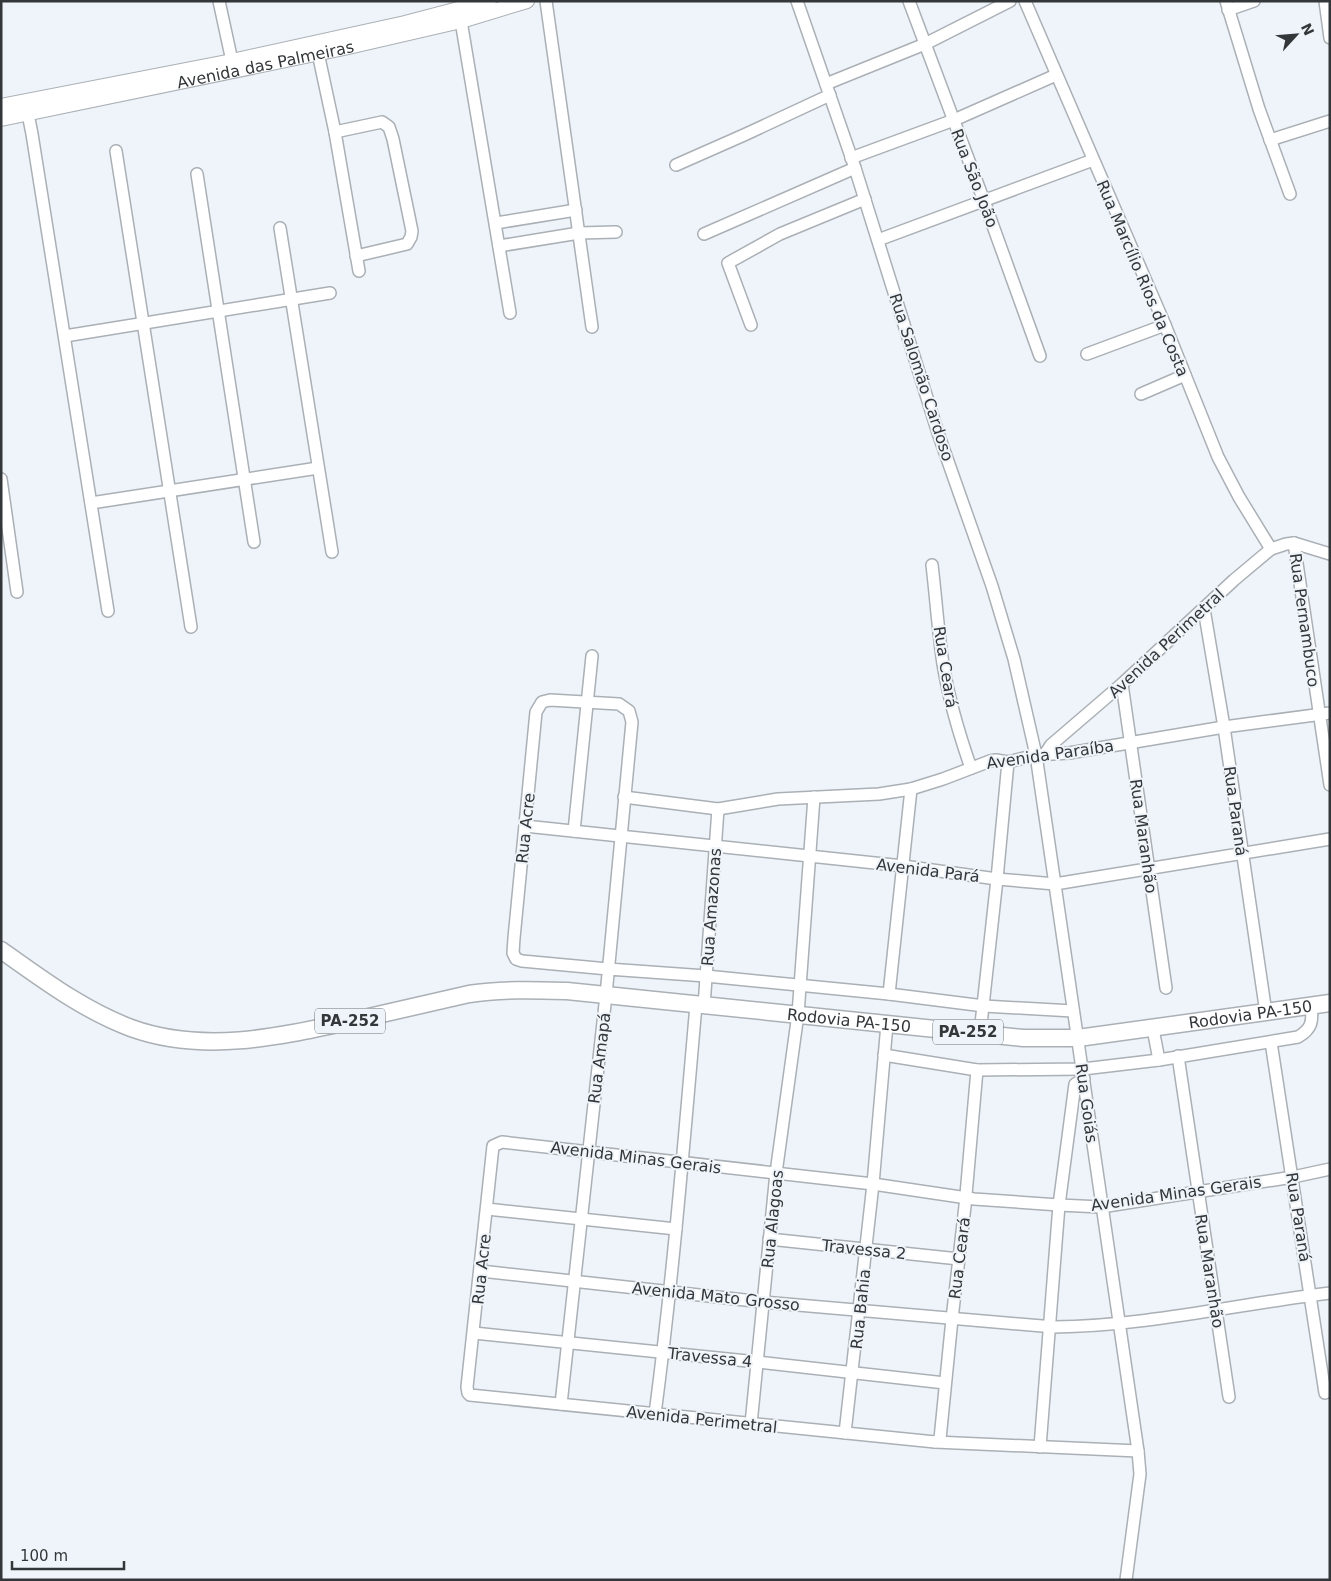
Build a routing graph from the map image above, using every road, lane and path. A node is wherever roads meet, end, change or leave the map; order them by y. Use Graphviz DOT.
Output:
graph roads {
  1 [pos="219,1"];
  2 [pos="489,1"];
  3 [pos="527,1"];
  4 [pos="546,1"];
  5 [pos="797,1"];
  6 [pos="909,1"];
  7 [pos="1010,1"];
  8 [pos="1025,1"];
  9 [pos="1254,1"];
  10 [pos="1325,1"];
  11 [pos="1227,6"];
  12 [pos="461,21"];
  13 [pos="1329,31"];
  14 [pos="925,44"];
  15 [pos="318,53"];
  16 [pos="232,61"];
  17 [pos="1056,75"];
  18 [pos="828,89"];
  19 [pos="1,106"];
  20 [pos="28,114"];
  21 [pos="1,119"];
  22 [pos="954,120"];
  23 [pos="1330,121"];
  24 [pos="335,132"];
  25 [pos="1270,140"];
  26 [pos="116,150"];
  27 [pos="1093,160"];
  28 [pos="853,163"];
  29 [pos="676,164"];
  30 [pos="197,174"];
  31 [pos="1290,194"];
  32 [pos="864,199"];
  33 [pos="984,201"];
  34 [pos="576,210"];
  35 [pos="496,223"];
  36 [pos="280,228"];
  37 [pos="616,232"];
  38 [pos="579,233"];
  39 [pos="704,234"];
  40 [pos="878,240"];
  41 [pos="500,246"];
  42 [pos="356,256"];
  43 [pos="359,271"];
  44 [pos="330,293"];
  45 [pos="292,299"];
  46 [pos="219,311"];
  47 [pos="510,313"];
  48 [pos="143,324"];
  49 [pos="750,325"];
  50 [pos="1165,325"];
  51 [pos="592,326"];
  52 [pos="65,336"];
  53 [pos="1087,354"];
  54 [pos="1040,356"];
  55 [pos="1185,375"];
  56 [pos="1141,394"];
  57 [pos="318,468"];
  58 [pos="1,479"];
  59 [pos="244,480"];
  60 [pos="170,491"];
  61 [pos="91,503"];
  62 [pos="254,542"];
  63 [pos="1294,543"];
  64 [pos="1271,549"];
  65 [pos="332,552"];
  66 [pos="1330,554"];
  67 [pos="932,565"];
  68 [pos="17,592"];
  69 [pos="1204,609"];
  70 [pos="108,611"];
  71 [pos="191,627"];
  72 [pos="592,656"];
  73 [pos="1122,684"];
  74 [pos="586,701"];
  75 [pos="1324,713"];
  76 [pos="1224,727"];
  77 [pos="1130,742"];
  78 [pos="1041,754"];
  79 [pos="1008,762"];
  80 [pos="970,768"];
  81 [pos="1330,785"];
  82 [pos="911,789"];
  83 [pos="624,797"];
  84 [pos="814,797"];
  85 [pos="718,809"];
  86 [pos="525,826"];
  87 [pos="574,831"];
  88 [pos="620,837"];
  89 [pos="1330,839"];
  90 [pos="715,848"];
  91 [pos="1242,853"];
  92 [pos="809,857"];
  93 [pos="903,866"];
  94 [pos="1149,868"];
  95 [pos="997,879"];
  96 [pos="1056,884"];
  97 [pos="1,950"];
  98 [pos="608,969"];
  99 [pos="706,976"];
  100 [pos="799,986"];
  101 [pos="1166,988"];
  102 [pos="889,994"];
  103 [pos="606,995"];
  104 [pos="1330,1003"];
  105 [pos="700,1006"];
  106 [pos="984,1006"];
  107 [pos="1311,1006"];
  108 [pos="1073,1011"];
  109 [pos="1266,1013"];
  110 [pos="798,1014"];
  111 [pos="887,1024"];
  112 [pos="1153,1029"];
  113 [pos="980,1034"];
  114 [pos="1078,1038"];
  115 [pos="1271,1042"];
  116 [pos="884,1055"];
  117 [pos="1178,1056"];
  118 [pos="1159,1060"];
  119 [pos="977,1070"];
  120 [pos="1084,1074"];
  121 [pos="497,1143"];
  122 [pos="588,1152"];
  123 [pos="683,1162"];
  124 [pos="1330,1169"];
  125 [pos="776,1173"];
  126 [pos="1293,1177"];
  127 [pos="873,1184"];
  128 [pos="1198,1192"];
  129 [pos="965,1197"];
  130 [pos="1059,1206"];
  131 [pos="1101,1207"];
  132 [pos="487,1208"];
  133 [pos="581,1218"];
  134 [pos="676,1230"];
  135 [pos="769,1239"];
  136 [pos="866,1250"];
  137 [pos="959,1259"];
  138 [pos="480,1270"];
  139 [pos="574,1280"];
  140 [pos="669,1291"];
  141 [pos="1330,1293"];
  142 [pos="1311,1295"];
  143 [pos="763,1302"];
  144 [pos="860,1310"];
  145 [pos="1216,1311"];
  146 [pos="952,1319"];
  147 [pos="1120,1323"];
  148 [pos="1049,1327"];
  149 [pos="474,1333"];
  150 [pos="567,1343"];
  151 [pos="663,1352"];
  152 [pos="757,1362"];
  153 [pos="853,1373"];
  154 [pos="945,1383"];
  155 [pos="1325,1393"];
  156 [pos="470,1395"];
  157 [pos="1229,1397"];
  158 [pos="561,1404"];
  159 [pos="655,1414"];
  160 [pos="751,1424"];
  161 [pos="845,1433"];
  162 [pos="935,1442"];
  163 [pos="1040,1447"];
  164 [pos="1138,1451"];
  165 [pos="1126,1580"];
  1 -- 16 [label="street"];
  2 -- 16 [label="main road, Avenida das Palmeiras"];
  3 -- 12 [label="main road, Avenida das Palmeiras"];
  4 -- 34 [label="street"];
  5 -- 18 [label="street, Rua Salomão Cardoso"];
  6 -- 14 [label="street, Rua São João"];
  7 -- 14 [label="street"];
  8 -- 17 [label="street, Rua Marcílio Rios da Costa"];
  9 -- 11 [label="street"];
  10 -- 13 [label="street"];
  11 -- 25 [label="street"];
  12 -- 15 [label="main road, Avenida das Palmeiras"];
  12 -- 35 [label="street"];
  14 -- 18 [label="street"];
  14 -- 22 [label="street, Rua São João"];
  15 -- 20 [label="main road, Avenida das Palmeiras"];
  15 -- 24 [label="street"];
  16 -- 19 [label="main road, Avenida das Palmeiras"];
  17 -- 22 [label="street"];
  17 -- 27 [label="street, Rua Marcílio Rios da Costa"];
  18 -- 28 [label="street, Rua Salomão Cardoso"];
  18 -- 29 [label="street"];
  20 -- 21 [label="main road, Avenida das Palmeiras"];
  20 -- 52 [label="street"];
  22 -- 28 [label="street"];
  22 -- 33 [label="street, Rua São João"];
  23 -- 25 [label="street"];
  24 -- 42 [label="street"];
  24 -- 42 [label="street"];
  25 -- 31 [label="street"];
  26 -- 48 [label="street"];
  27 -- 33 [label="street"];
  27 -- 50 [label="street, Rua Marcílio Rios da Costa"];
  28 -- 32 [label="street, Rua Salomão Cardoso"];
  28 -- 39 [label="street"];
  30 -- 46 [label="street"];
  32 -- 40 [label="street, Rua Salomão Cardoso"];
  32 -- 49 [label="street"];
  33 -- 40 [label="street"];
  33 -- 54 [label="street, Rua São João"];
  34 -- 35 [label="street"];
  34 -- 38 [label="street"];
  35 -- 41 [label="street"];
  36 -- 45 [label="street"];
  37 -- 38 [label="street"];
  38 -- 41 [label="street"];
  38 -- 51 [label="street"];
  40 -- 78 [label="street, Rua Salomão Cardoso"];
  41 -- 47 [label="street"];
  42 -- 43 [label="street"];
  44 -- 45 [label="street"];
  45 -- 46 [label="street"];
  45 -- 57 [label="street"];
  46 -- 48 [label="street"];
  46 -- 59 [label="street"];
  48 -- 52 [label="street"];
  48 -- 60 [label="street"];
  50 -- 53 [label="street"];
  50 -- 55 [label="street, Rua Marcílio Rios da Costa"];
  52 -- 61 [label="street"];
  55 -- 56 [label="street"];
  55 -- 64 [label="street, Rua Marcílio Rios da Costa"];
  57 -- 59 [label="street"];
  57 -- 65 [label="street"];
  58 -- 68 [label="street"];
  59 -- 60 [label="street"];
  59 -- 62 [label="street"];
  60 -- 61 [label="street"];
  60 -- 71 [label="street"];
  61 -- 70 [label="street"];
  63 -- 64 [label="street, Avenida Perimetral"];
  63 -- 66 [label="street"];
  63 -- 75 [label="street, Rua Pernambuco"];
  64 -- 69 [label="street, Avenida Perimetral"];
  67 -- 80 [label="street, Rua Ceará"];
  69 -- 73 [label="street, Avenida Perimetral"];
  69 -- 76 [label="street, Rua Paraná"];
  72 -- 74 [label="street"];
  73 -- 77 [label="street, Rua Maranhão"];
  73 -- 78 [label="street, Avenida Perimetral"];
  74 -- 83 [label="street, Rua Amapá"];
  74 -- 86 [label="street, Rua Acre"];
  74 -- 87 [label="street"];
  75 -- 76 [label="street, Avenida Paraíba"];
  75 -- 81 [label="street, Rua Pernambuco"];
  76 -- 77 [label="street, Avenida Paraíba"];
  76 -- 91 [label="street, Rua Paraná"];
  77 -- 78 [label="street, Avenida Paraíba"];
  77 -- 94 [label="street, Rua Maranhão"];
  78 -- 79 [label="street, Avenida Paraíba"];
  78 -- 96 [label="street, Rua Goiás"];
  79 -- 80 [label="street, Avenida Paraíba"];
  79 -- 95 [label="street"];
  80 -- 82 [label="street, Avenida Paraíba"];
  82 -- 84 [label="street, Avenida Paraíba"];
  82 -- 93 [label="street"];
  83 -- 85 [label="street, Avenida Paraíba"];
  83 -- 88 [label="street, Rua Amapá"];
  84 -- 85 [label="street, Avenida Paraíba"];
  84 -- 92 [label="street"];
  85 -- 90 [label="street, Rua Amazonas"];
  86 -- 87 [label="street, Avenida Pará"];
  86 -- 98 [label="street, Rua Acre"];
  87 -- 88 [label="street, Avenida Pará"];
  88 -- 90 [label="street, Avenida Pará"];
  88 -- 98 [label="street, Rua Amapá"];
  89 -- 91 [label="street, Avenida Pará"];
  90 -- 92 [label="street, Avenida Pará"];
  90 -- 99 [label="street, Rua Amazonas"];
  91 -- 94 [label="street, Avenida Pará"];
  91 -- 109 [label="street, Rua Paraná"];
  92 -- 93 [label="street, Avenida Pará"];
  92 -- 100 [label="street"];
  93 -- 95 [label="street, Avenida Pará"];
  93 -- 102 [label="street"];
  94 -- 96 [label="street, Avenida Pará"];
  94 -- 101 [label="street, Rua Maranhão"];
  95 -- 96 [label="street, Avenida Pará"];
  95 -- 106 [label="street"];
  96 -- 108 [label="street, Rua Goiás"];
  97 -- 103 [label="highway, PA-252"];
  98 -- 99 [label="street"];
  98 -- 103 [label="street, Rua Amapá"];
  99 -- 100 [label="street"];
  99 -- 105 [label="street, Rua Amazonas"];
  100 -- 102 [label="street"];
  100 -- 110 [label="street, Rua Alagoas"];
  102 -- 106 [label="street"];
  103 -- 105 [label="highway, Rodovia PA-150 / PA-252"];
  103 -- 122 [label="street, Rua Amapá"];
  104 -- 107 [label="highway, Rodovia PA-150 / PA-252"];
  105 -- 110 [label="highway, Rodovia PA-150 / PA-252"];
  105 -- 123 [label="street, Rua Amazonas"];
  106 -- 108 [label="street"];
  106 -- 113 [label="street"];
  107 -- 109 [label="highway, Rodovia PA-150 / PA-252"];
  107 -- 115 [label="street"];
  108 -- 114 [label="street, Rua Goiás"];
  109 -- 112 [label="highway, Rodovia PA-150 / PA-252"];
  110 -- 111 [label="highway, Rodovia PA-150 / PA-252"];
  110 -- 125 [label="street, Rua Alagoas"];
  111 -- 113 [label="highway, Rodovia PA-150 / PA-252"];
  111 -- 116 [label="street, Rua Bahia"];
  112 -- 114 [label="highway, Rodovia PA-150 / PA-252"];
  112 -- 118 [label="street"];
  113 -- 114 [label="highway, Rodovia PA-150 / PA-252"];
  114 -- 120 [label="street, Rua Goiás"];
  115 -- 117 [label="street"];
  115 -- 126 [label="street, Rua Paraná"];
  116 -- 119 [label="street"];
  116 -- 127 [label="street, Rua Bahia"];
  117 -- 118 [label="street"];
  117 -- 128 [label="street, Rua Maranhão"];
  118 -- 120 [label="street"];
  119 -- 120 [label="street"];
  119 -- 129 [label="street, Rua Ceará"];
  120 -- 130 [label="street"];
  120 -- 131 [label="street, Rua Goiás"];
  121 -- 122 [label="street, Avenida Minas Gerais"];
  121 -- 132 [label="street, Rua Acre"];
  122 -- 123 [label="street, Avenida Minas Gerais"];
  122 -- 133 [label="street, Rua Amapá"];
  123 -- 125 [label="street, Avenida Minas Gerais"];
  123 -- 134 [label="street"];
  124 -- 126 [label="street, Avenida Minas Gerais"];
  125 -- 127 [label="street"];
  125 -- 135 [label="street, Rua Alagoas"];
  126 -- 128 [label="street, Avenida Minas Gerais"];
  126 -- 142 [label="street, Rua Paraná"];
  127 -- 129 [label="street, Avenida Minas Gerais"];
  127 -- 136 [label="street, Rua Bahia"];
  128 -- 131 [label="street, Avenida Minas Gerais"];
  128 -- 145 [label="street, Rua Maranhão"];
  129 -- 130 [label="street, Avenida Minas Gerais"];
  129 -- 137 [label="street, Rua Ceará"];
  130 -- 131 [label="street, Avenida Minas Gerais"];
  130 -- 148 [label="street"];
  131 -- 147 [label="street, Rua Goiás"];
  132 -- 133 [label="street"];
  132 -- 138 [label="street, Rua Acre"];
  133 -- 134 [label="street"];
  133 -- 139 [label="street, Rua Amapá"];
  134 -- 140 [label="street"];
  135 -- 136 [label="street, Travessa 2"];
  135 -- 143 [label="street, Rua Alagoas"];
  136 -- 137 [label="street, Travessa 2"];
  136 -- 144 [label="street, Rua Bahia"];
  137 -- 146 [label="street, Rua Ceará"];
  138 -- 139 [label="street, Avenida Mato Grosso"];
  138 -- 149 [label="street, Rua Acre"];
  139 -- 140 [label="street, Avenida Mato Grosso"];
  139 -- 150 [label="street, Rua Amapá"];
  140 -- 143 [label="street, Avenida Mato Grosso"];
  140 -- 151 [label="street"];
  141 -- 142 [label="street"];
  142 -- 145 [label="street"];
  142 -- 155 [label="street, Rua Paraná"];
  143 -- 144 [label="street, Avenida Mato Grosso"];
  143 -- 152 [label="street, Rua Alagoas"];
  144 -- 146 [label="street, Avenida Mato Grosso"];
  144 -- 153 [label="street, Rua Bahia"];
  145 -- 147 [label="street"];
  145 -- 157 [label="street, Rua Maranhão"];
  146 -- 148 [label="street, Avenida Mato Grosso"];
  146 -- 154 [label="street, Rua Ceará"];
  147 -- 148 [label="street, Avenida Mato Grosso"];
  147 -- 164 [label="street, Rua Goiás"];
  148 -- 163 [label="street"];
  149 -- 150 [label="street, Travessa 4"];
  149 -- 156 [label="street, Rua Acre"];
  150 -- 151 [label="street, Travessa 4"];
  150 -- 158 [label="street, Rua Amapá"];
  151 -- 152 [label="street, Travessa 4"];
  151 -- 159 [label="street"];
  152 -- 153 [label="street, Travessa 4"];
  152 -- 160 [label="street, Rua Alagoas"];
  153 -- 154 [label="street, Travessa 4"];
  153 -- 161 [label="street, Rua Bahia"];
  154 -- 162 [label="street, Rua Ceará"];
  156 -- 158 [label="street, Avenida Perimetral"];
  158 -- 159 [label="street, Avenida Perimetral"];
  159 -- 160 [label="street, Avenida Perimetral"];
  160 -- 161 [label="street, Avenida Perimetral"];
  161 -- 162 [label="street, Avenida Perimetral"];
  162 -- 163 [label="street, Avenida Perimetral"];
  163 -- 164 [label="street, Avenida Perimetral"];
  164 -- 165 [label="street, Rua Goiás"];
}
